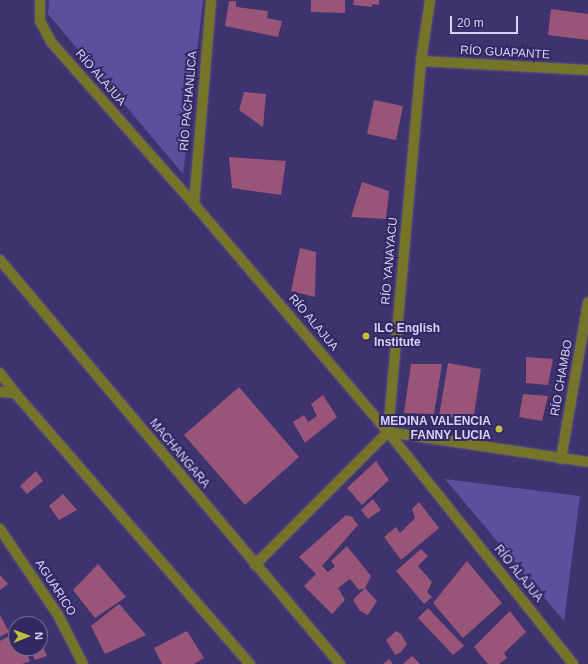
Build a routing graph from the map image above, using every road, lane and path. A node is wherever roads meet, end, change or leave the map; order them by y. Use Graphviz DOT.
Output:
graph roads {
  1 [pos="40,0"];
  2 [pos="211,0"];
  3 [pos="430,0"];
  4 [pos="421,61"];
  5 [pos="588,70"];
  6 [pos="194,204"];
  7 [pos="0,260"];
  8 [pos="588,302"];
  9 [pos="0,373"];
  10 [pos="0,392"];
  11 [pos="15,393"];
  12 [pos="388,432"];
  13 [pos="561,459"];
  14 [pos="588,462"];
  15 [pos="0,529"];
  16 [pos="255,565"];
  17 [pos="83,664"];
  18 [pos="250,664"];
  19 [pos="340,664"];
  20 [pos="573,664"];
  1 -- 6 [label="street, RÍO ALAJUA"];
  2 -- 6 [label="street, RÍO PACHANLICA"];
  3 -- 4 [label="street, RÍO YANAYACU"];
  4 -- 5 [label="street, RÍO GUAPANTE"];
  4 -- 12 [label="street, RÍO YANAYACU"];
  6 -- 12 [label="street, RÍO ALAJUA"];
  7 -- 16 [label="street, MACHANGARA"];
  8 -- 13 [label="street, RÍO CHAMBO"];
  9 -- 11 [label="street"];
  10 -- 11 [label="street"];
  11 -- 18 [label="street"];
  12 -- 13 [label="street"];
  12 -- 16 [label="street"];
  12 -- 20 [label="street, RÍO ALAJUA"];
  13 -- 14 [label="street"];
  15 -- 17 [label="street, AGUARICO"];
  16 -- 19 [label="street, MACHANGARA"];
}
